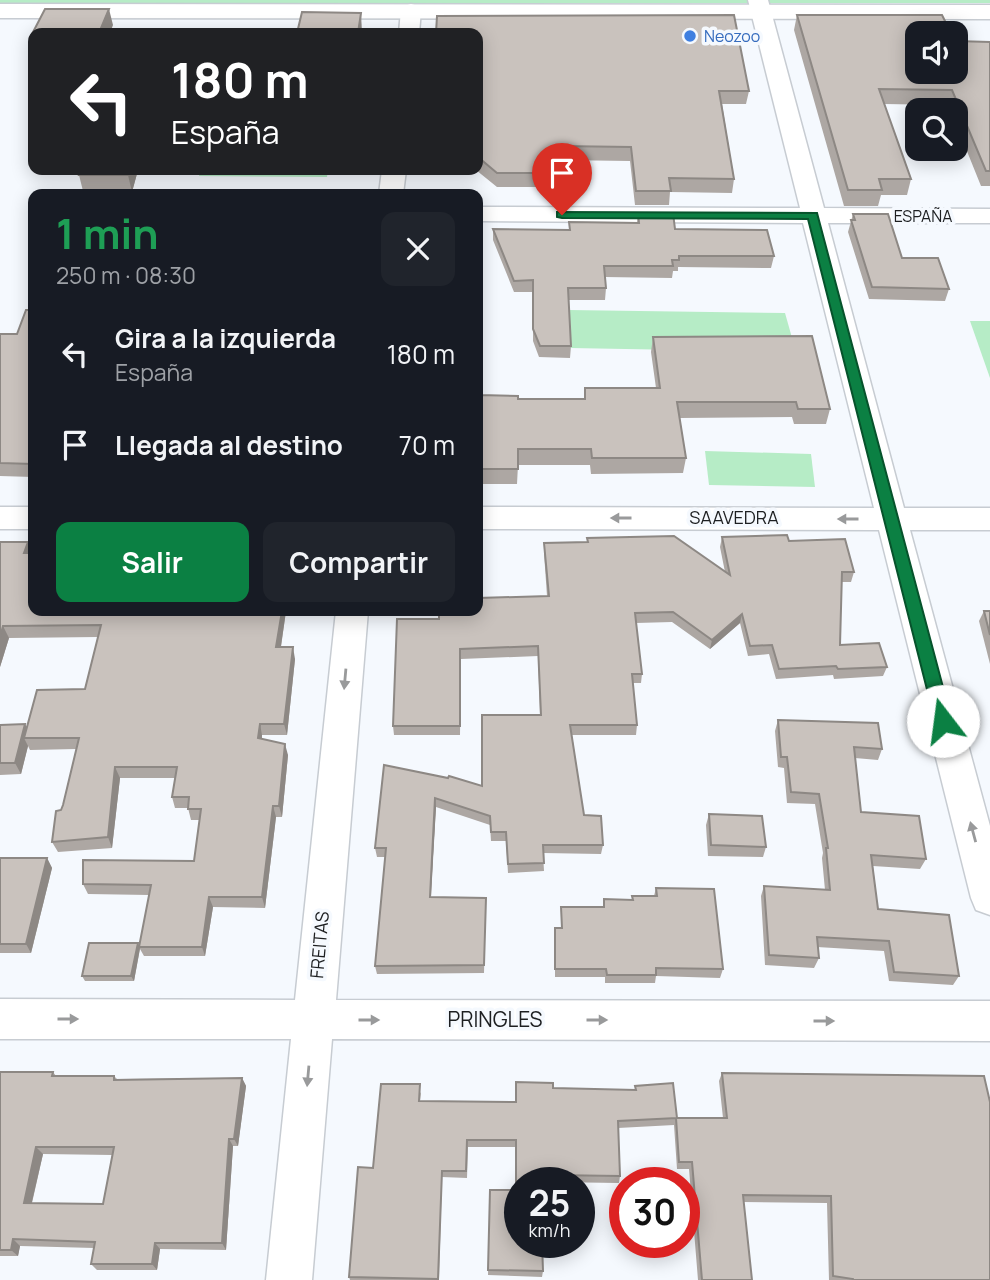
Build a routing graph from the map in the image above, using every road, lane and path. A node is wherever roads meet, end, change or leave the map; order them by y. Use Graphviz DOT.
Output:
graph roads {
  1 [pos="760,6"];
  2 [pos="411,10"];
  3 [pos="0,11"];
  4 [pos="990,12"];
  5 [pos="409,28"];
  6 [pos="483,214"];
  7 [pos="813,215"];
  8 [pos="990,216"];
  9 [pos="0,518"];
  10 [pos="28,518"];
  11 [pos="483,518"];
  12 [pos="890,519"];
  13 [pos="990,519"];
  14 [pos="352,616"];
  15 [pos="990,898"];
  16 [pos="0,1019"];
  17 [pos="313,1020"];
  18 [pos="990,1021"];
  19 [pos="289,1280"];
  1 -- 2 [label="main road"];
  1 -- 4 [label="main road"];
  1 -- 7 [label="street"];
  2 -- 3 [label="main road"];
  2 -- 5 [label="street"];
  6 -- 7 [label="street, ESPAÑA"];
  7 -- 8 [label="street, ESPAÑA"];
  7 -- 12 [label="street"];
  9 -- 10 [label="street"];
  12 -- 11 [label="street, SAAVEDRA, one-way"];
  12 -- 13 [label="street, SAAVEDRA"];
  15 -- 12 [label="street, one-way"];
  14 -- 17 [label="street, FREITAS, one-way"];
  16 -- 17 [label="street, PRINGLES, one-way"];
  17 -- 18 [label="street, PRINGLES, one-way"];
  17 -- 19 [label="street, FREITAS, one-way"];
}
